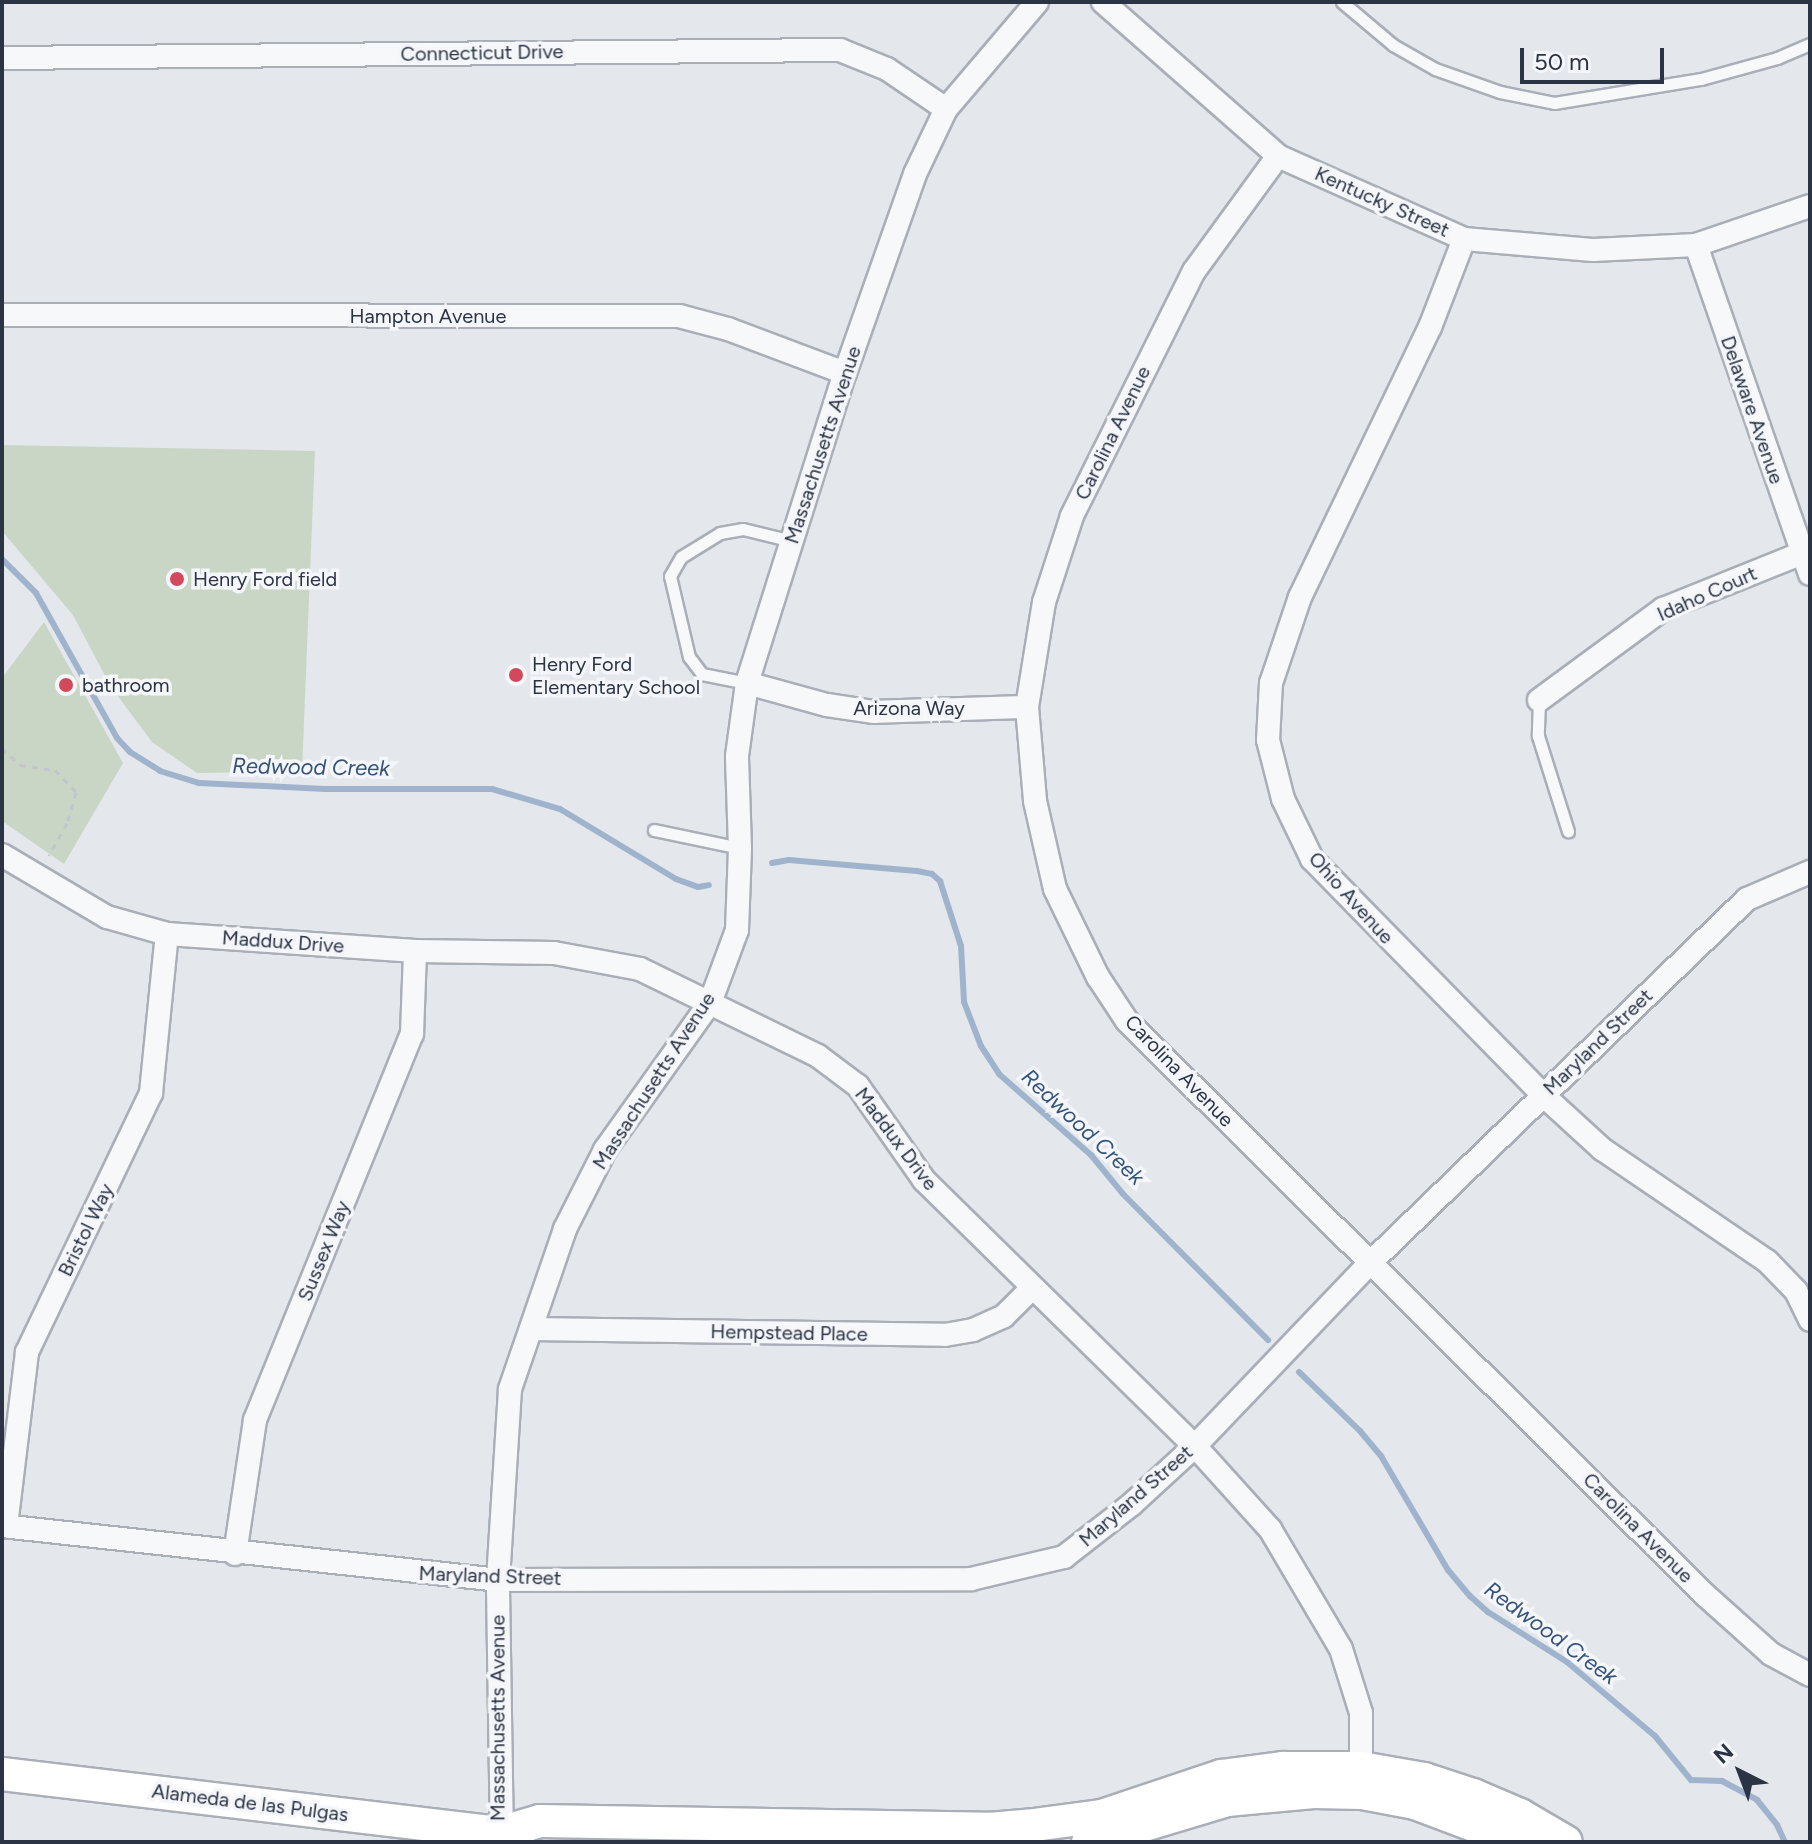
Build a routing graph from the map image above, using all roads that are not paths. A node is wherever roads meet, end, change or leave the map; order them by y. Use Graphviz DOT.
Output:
graph roads {
  1 [pos="1037,2"];
  2 [pos="1103,2"];
  3 [pos="1342,2"];
  4 [pos="1810,44"];
  5 [pos="2,58"];
  6 [pos="946,109"];
  7 [pos="1278,156"];
  8 [pos="1810,206"];
  9 [pos="1464,239"];
  10 [pos="1696,245"];
  11 [pos="2,315"];
  12 [pos="845,373"];
  13 [pos="792,541"];
  14 [pos="1806,564"];
  15 [pos="747,683"];
  16 [pos="1539,700"];
  17 [pos="1027,707"];
  18 [pos="654,830"];
  19 [pos="1568,831"];
  20 [pos="740,848"];
  21 [pos="2,855"];
  22 [pos="1810,872"];
  23 [pos="167,934"];
  24 [pos="415,951"];
  25 [pos="710,1003"];
  26 [pos="1543,1095"];
  27 [pos="1369,1264"];
  28 [pos="1032,1288"];
  29 [pos="1810,1320"];
  30 [pos="531,1329"];
  31 [pos="1195,1446"];
  32 [pos="4,1526"];
  33 [pos="235,1554"];
  34 [pos="498,1580"];
  35 [pos="1810,1675"];
  36 [pos="2,1774"];
  37 [pos="1361,1780"];
  38 [pos="504,1840"];
  39 [pos="1088,1842"];
  40 [pos="1518,1842"];
  41 [pos="1566,1842"];
  1 -- 6 [label="street, Massachusetts Avenue"];
  2 -- 7 [label="street, Kentucky Street"];
  3 -- 4 [label="lane"];
  5 -- 6 [label="street, Connecticut Drive"];
  6 -- 12 [label="street, Massachusetts Avenue"];
  7 -- 9 [label="street, Kentucky Street"];
  7 -- 17 [label="street, Carolina Avenue"];
  8 -- 10 [label="street, Kentucky Street"];
  9 -- 10 [label="street, Kentucky Street"];
  9 -- 26 [label="street, Ohio Avenue"];
  10 -- 14 [label="street, Delaware Avenue"];
  11 -- 12 [label="street, Hampton Avenue"];
  12 -- 13 [label="street, Massachusetts Avenue"];
  13 -- 15 [label="street, Massachusetts Avenue"];
  13 -- 15 [label="lane"];
  14 -- 16 [label="street, Idaho Court"];
  15 -- 17 [label="street, Arizona Way"];
  15 -- 20 [label="street, Massachusetts Avenue"];
  16 -- 19 [label="lane"];
  17 -- 27 [label="street, Carolina Avenue"];
  18 -- 20 [label="lane"];
  20 -- 25 [label="street, Massachusetts Avenue"];
  21 -- 23 [label="street, Maddux Drive"];
  22 -- 26 [label="street, Maryland Street"];
  23 -- 24 [label="street, Maddux Drive"];
  23 -- 32 [label="street, Bristol Way"];
  24 -- 25 [label="street, Maddux Drive"];
  24 -- 33 [label="street, Sussex Way"];
  25 -- 28 [label="street, Maddux Drive"];
  25 -- 30 [label="street, Massachusetts Avenue"];
  26 -- 27 [label="street, Maryland Street"];
  26 -- 29 [label="street, Ohio Avenue"];
  27 -- 31 [label="street, Maryland Street"];
  27 -- 35 [label="street, Carolina Avenue"];
  28 -- 30 [label="street, Hempstead Place"];
  28 -- 31 [label="street, Maddux Drive"];
  30 -- 34 [label="street, Massachusetts Avenue"];
  31 -- 34 [label="street, Maryland Street"];
  31 -- 37 [label="street, Maddux Drive"];
  32 -- 33 [label="street, Maryland Street"];
  33 -- 34 [label="street, Maryland Street"];
  34 -- 38 [label="street, Massachusetts Avenue"];
  36 -- 38 [label="main road, Alameda de las Pulgas"];
  37 -- 38 [label="main road, Alameda de las Pulgas"];
  37 -- 39 [label="main road, Alameda de las Pulgas"];
  37 -- 40 [label="main road, Alameda de las Pulgas"];
  37 -- 41 [label="main road, Alameda de las Pulgas"];
}
